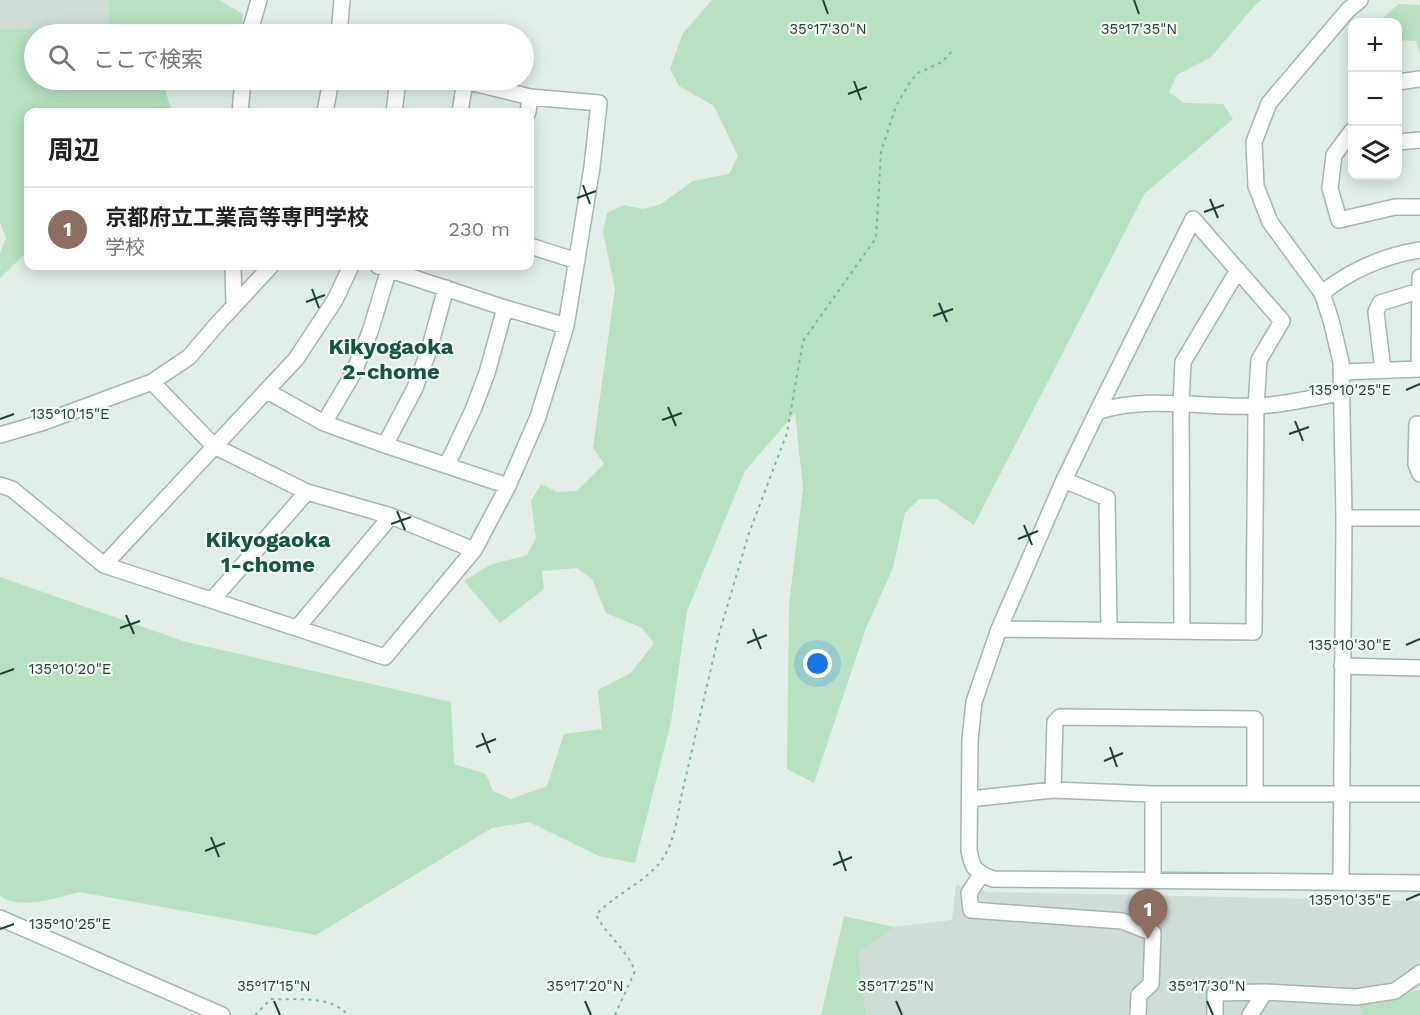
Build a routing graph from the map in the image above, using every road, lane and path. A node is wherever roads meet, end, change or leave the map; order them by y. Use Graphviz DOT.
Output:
graph roads {
  1 [pos="342,0"];
  2 [pos="1360,0"];
  3 [pos="254,1"];
  4 [pos="251,24"];
  5 [pos="340,24"];
  6 [pos="952,51"];
  7 [pos="1420,79"];
  8 [pos="1402,81"];
  9 [pos="242,90"];
  10 [pos="329,90"];
  11 [pos="397,90"];
  12 [pos="462,90"];
  13 [pos="489,90"];
  14 [pos="529,105"];
  15 [pos="240,108"];
  16 [pos="326,108"];
  17 [pos="394,108"];
  18 [pos="460,108"];
  19 [pos="1348,139"];
  20 [pos="1420,140"];
  21 [pos="1402,142"];
  22 [pos="1420,207"];
  23 [pos="534,247"];
  24 [pos="1420,250"];
  25 [pos="576,261"];
  26 [pos="233,270"];
  27 [pos="267,270"];
  28 [pos="349,270"];
  29 [pos="383,270"];
  30 [pos="393,270"];
  31 [pos="1238,270"];
  32 [pos="1420,284"];
  33 [pos="446,288"];
  34 [pos="1322,293"];
  35 [pos="234,306"];
  36 [pos="505,308"];
  37 [pos="566,326"];
  38 [pos="1383,370"];
  39 [pos="1341,372"];
  40 [pos="152,382"];
  41 [pos="267,391"];
  42 [pos="1341,393"];
  43 [pos="1180,404"];
  44 [pos="1256,406"];
  45 [pos="1097,412"];
  46 [pos="324,423"];
  47 [pos="1417,424"];
  48 [pos="0,435"];
  49 [pos="214,446"];
  50 [pos="385,446"];
  51 [pos="447,465"];
  52 [pos="1420,474"];
  53 [pos="1064,480"];
  54 [pos="0,484"];
  55 [pos="508,486"];
  56 [pos="307,492"];
  57 [pos="391,516"];
  58 [pos="1344,518"];
  59 [pos="1420,518"];
  60 [pos="474,550"];
  61 [pos="104,565"];
  62 [pos="212,600"];
  63 [pos="297,628"];
  64 [pos="999,629"];
  65 [pos="1109,629"];
  66 [pos="1182,631"];
  67 [pos="1342,666"];
  68 [pos="1420,668"];
  69 [pos="1053,790"];
  70 [pos="1255,792"];
  71 [pos="1153,794"];
  72 [pos="1341,794"];
  73 [pos="1420,794"];
  74 [pos="970,799"];
  75 [pos="981,875"];
  76 [pos="1153,880"];
  77 [pos="1341,881"];
  78 [pos="1420,883"];
  79 [pos="0,918"];
  80 [pos="1420,972"];
  81 [pos="1265,992"];
  82 [pos="222,1015"];
  83 [pos="255,1015"];
  84 [pos="348,1015"];
  85 [pos="615,1015"];
  86 [pos="1138,1015"];
  87 [pos="1215,1015"];
  88 [pos="1250,1015"];
  1 -- 5 [label="street"];
  2 -- 34 [label="street"];
  3 -- 4 [label="street"];
  6 -- 85 [label="path"];
  7 -- 8 [label="street"];
  9 -- 15 [label="street"];
  10 -- 16 [label="street"];
  11 -- 17 [label="street"];
  12 -- 18 [label="street"];
  13 -- 14 [label="street"];
  14 -- 25 [label="street"];
  19 -- 22 [label="street"];
  20 -- 21 [label="street"];
  23 -- 25 [label="street"];
  24 -- 34 [label="street"];
  25 -- 37 [label="street"];
  26 -- 35 [label="street"];
  27 -- 35 [label="street"];
  28 -- 41 [label="street"];
  29 -- 46 [label="street"];
  30 -- 33 [label="street"];
  31 -- 43 [label="street"];
  31 -- 44 [label="street"];
  31 -- 45 [label="street"];
  32 -- 38 [label="street"];
  32 -- 38 [label="street"];
  33 -- 36 [label="street"];
  33 -- 50 [label="street"];
  34 -- 39 [label="street"];
  35 -- 40 [label="street"];
  36 -- 37 [label="street"];
  36 -- 51 [label="street"];
  37 -- 55 [label="street"];
  38 -- 39 [label="street"];
  39 -- 42 [label="street"];
  40 -- 48 [label="street"];
  40 -- 49 [label="street"];
  41 -- 46 [label="street"];
  41 -- 49 [label="street"];
  42 -- 44 [label="street"];
  42 -- 58 [label="street"];
  43 -- 44 [label="street"];
  43 -- 45 [label="street"];
  43 -- 66 [label="street"];
  44 -- 66 [label="street"];
  45 -- 53 [label="street"];
  46 -- 50 [label="street"];
  47 -- 52 [label="street"];
  49 -- 56 [label="street"];
  49 -- 61 [label="street"];
  50 -- 51 [label="street"];
  51 -- 55 [label="street"];
  53 -- 64 [label="street"];
  53 -- 65 [label="street"];
  54 -- 61 [label="street"];
  55 -- 60 [label="street"];
  56 -- 57 [label="street"];
  56 -- 62 [label="street"];
  57 -- 60 [label="street"];
  57 -- 63 [label="street"];
  58 -- 59 [label="street"];
  58 -- 67 [label="street"];
  60 -- 63 [label="street"];
  61 -- 62 [label="street"];
  62 -- 63 [label="street"];
  64 -- 65 [label="street"];
  64 -- 74 [label="street"];
  65 -- 66 [label="street"];
  67 -- 68 [label="street"];
  67 -- 72 [label="street"];
  69 -- 70 [label="street"];
  69 -- 71 [label="street"];
  69 -- 74 [label="street"];
  70 -- 71 [label="street"];
  70 -- 72 [label="street"];
  71 -- 76 [label="street"];
  72 -- 73 [label="street"];
  72 -- 77 [label="street"];
  74 -- 75 [label="street"];
  75 -- 76 [label="street"];
  75 -- 86 [label="street"];
  76 -- 77 [label="street"];
  77 -- 78 [label="street"];
  79 -- 82 [label="street"];
  80 -- 81 [label="street"];
  81 -- 87 [label="street"];
  81 -- 88 [label="street"];
  83 -- 84 [label="path"];
}
